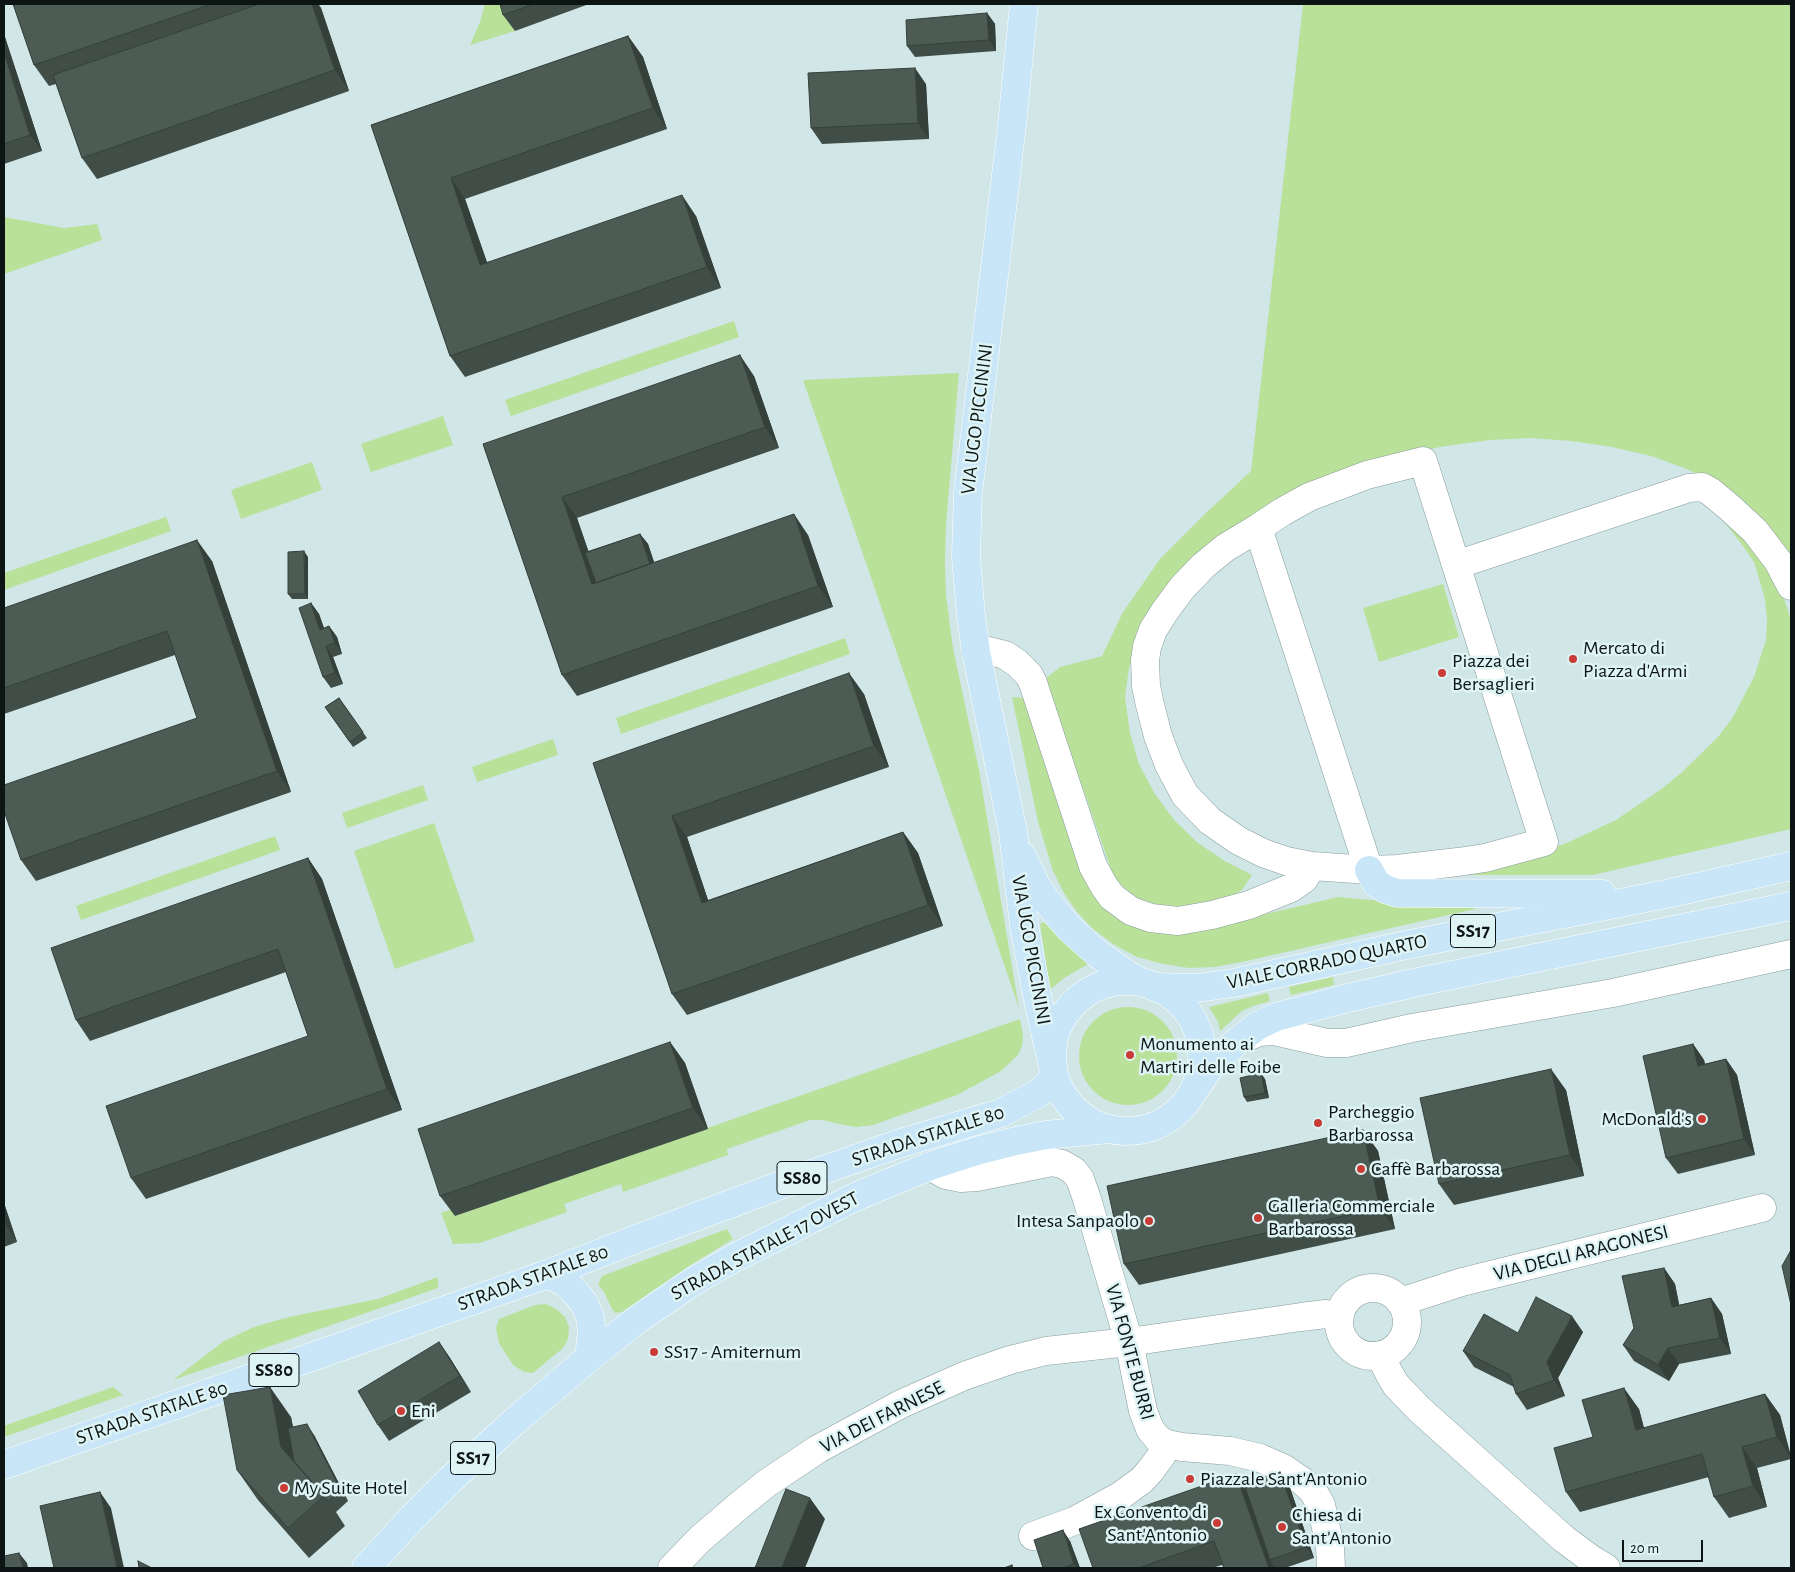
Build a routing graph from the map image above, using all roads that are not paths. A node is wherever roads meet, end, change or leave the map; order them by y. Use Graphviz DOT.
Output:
graph roads {
  1 [pos="1024,4"];
  2 [pos="1258,528"];
  3 [pos="1456,565"];
  4 [pos="1791,586"];
  5 [pos="976,652"];
  6 [pos="1012,832"];
  7 [pos="1312,866"];
  8 [pos="1791,866"];
  9 [pos="1369,870"];
  10 [pos="1666,894"];
  11 [pos="1791,906"];
  12 [pos="1791,954"];
  13 [pos="1150,985"];
  14 [pos="1230,1047"];
  15 [pos="1054,1072"];
  16 [pos="1193,1092"];
  17 [pos="1109,1129"];
  18 [pos="930,1166"];
  19 [pos="1762,1208"];
  20 [pos="545,1275"];
  21 [pos="1400,1302"];
  22 [pos="1340,1316"];
  23 [pos="1129,1342"];
  24 [pos="1380,1355"];
  25 [pos="589,1358"];
  26 [pos="1166,1444"];
  27 [pos="4,1464"];
  28 [pos="1033,1536"];
  29 [pos="366,1568"];
  30 [pos="672,1568"];
  31 [pos="1332,1568"];
  32 [pos="1606,1568"];
  1 -- 5 [label="main road, VIA UGO PICCININI"];
  2 -- 3 [label="street"];
  2 -- 7 [label="street"];
  2 -- 9 [label="street"];
  3 -- 4 [label="street"];
  3 -- 9 [label="street"];
  5 -- 6 [label="main road, VIA UGO PICCININI"];
  5 -- 7 [label="street"];
  6 -- 13 [label="main road, VIA UGO PICCININI"];
  6 -- 15 [label="main road, VIA UGO PICCININI"];
  7 -- 9 [label="street"];
  8 -- 10 [label="main road, VIALE CORRADO QUARTO / SS17"];
  9 -- 10 [label="main road"];
  10 -- 13 [label="main road, VIALE CORRADO QUARTO / SS17"];
  11 -- 14 [label="main road, VIALE CORRADO QUARTO / SS17"];
  12 -- 14 [label="street, VIALE CORRADO QUARTO"];
  13 -- 15 [label="main road"];
  13 -- 16 [label="main road"];
  14 -- 16 [label="main road, VIALE CORRADO QUARTO / SS17"];
  15 -- 17 [label="main road"];
  15 -- 20 [label="main road, STRADA STATALE 80 / SS80"];
  16 -- 17 [label="main road"];
  17 -- 18 [label="main road, STRADA STATALE 17 OVEST / SS17"];
  18 -- 23 [label="street, VIA FONTE BURRI"];
  18 -- 25 [label="main road, STRADA STATALE 17 OVEST / SS17"];
  19 -- 21 [label="street, VIA DEGLI ARAGONESI"];
  20 -- 25 [label="main road"];
  20 -- 27 [label="main road, STRADA STATALE 80 / SS80"];
  21 -- 22 [label="street"];
  21 -- 24 [label="street"];
  22 -- 23 [label="street"];
  22 -- 24 [label="street"];
  23 -- 26 [label="street, VIA FONTE BURRI"];
  23 -- 30 [label="street, VIA DEI FARNESE"];
  24 -- 32 [label="street"];
  25 -- 29 [label="main road, STRADA STATALE 17 OVEST / SS17"];
  26 -- 28 [label="street"];
  26 -- 31 [label="street, VIA FONTE BURRI"];
}
